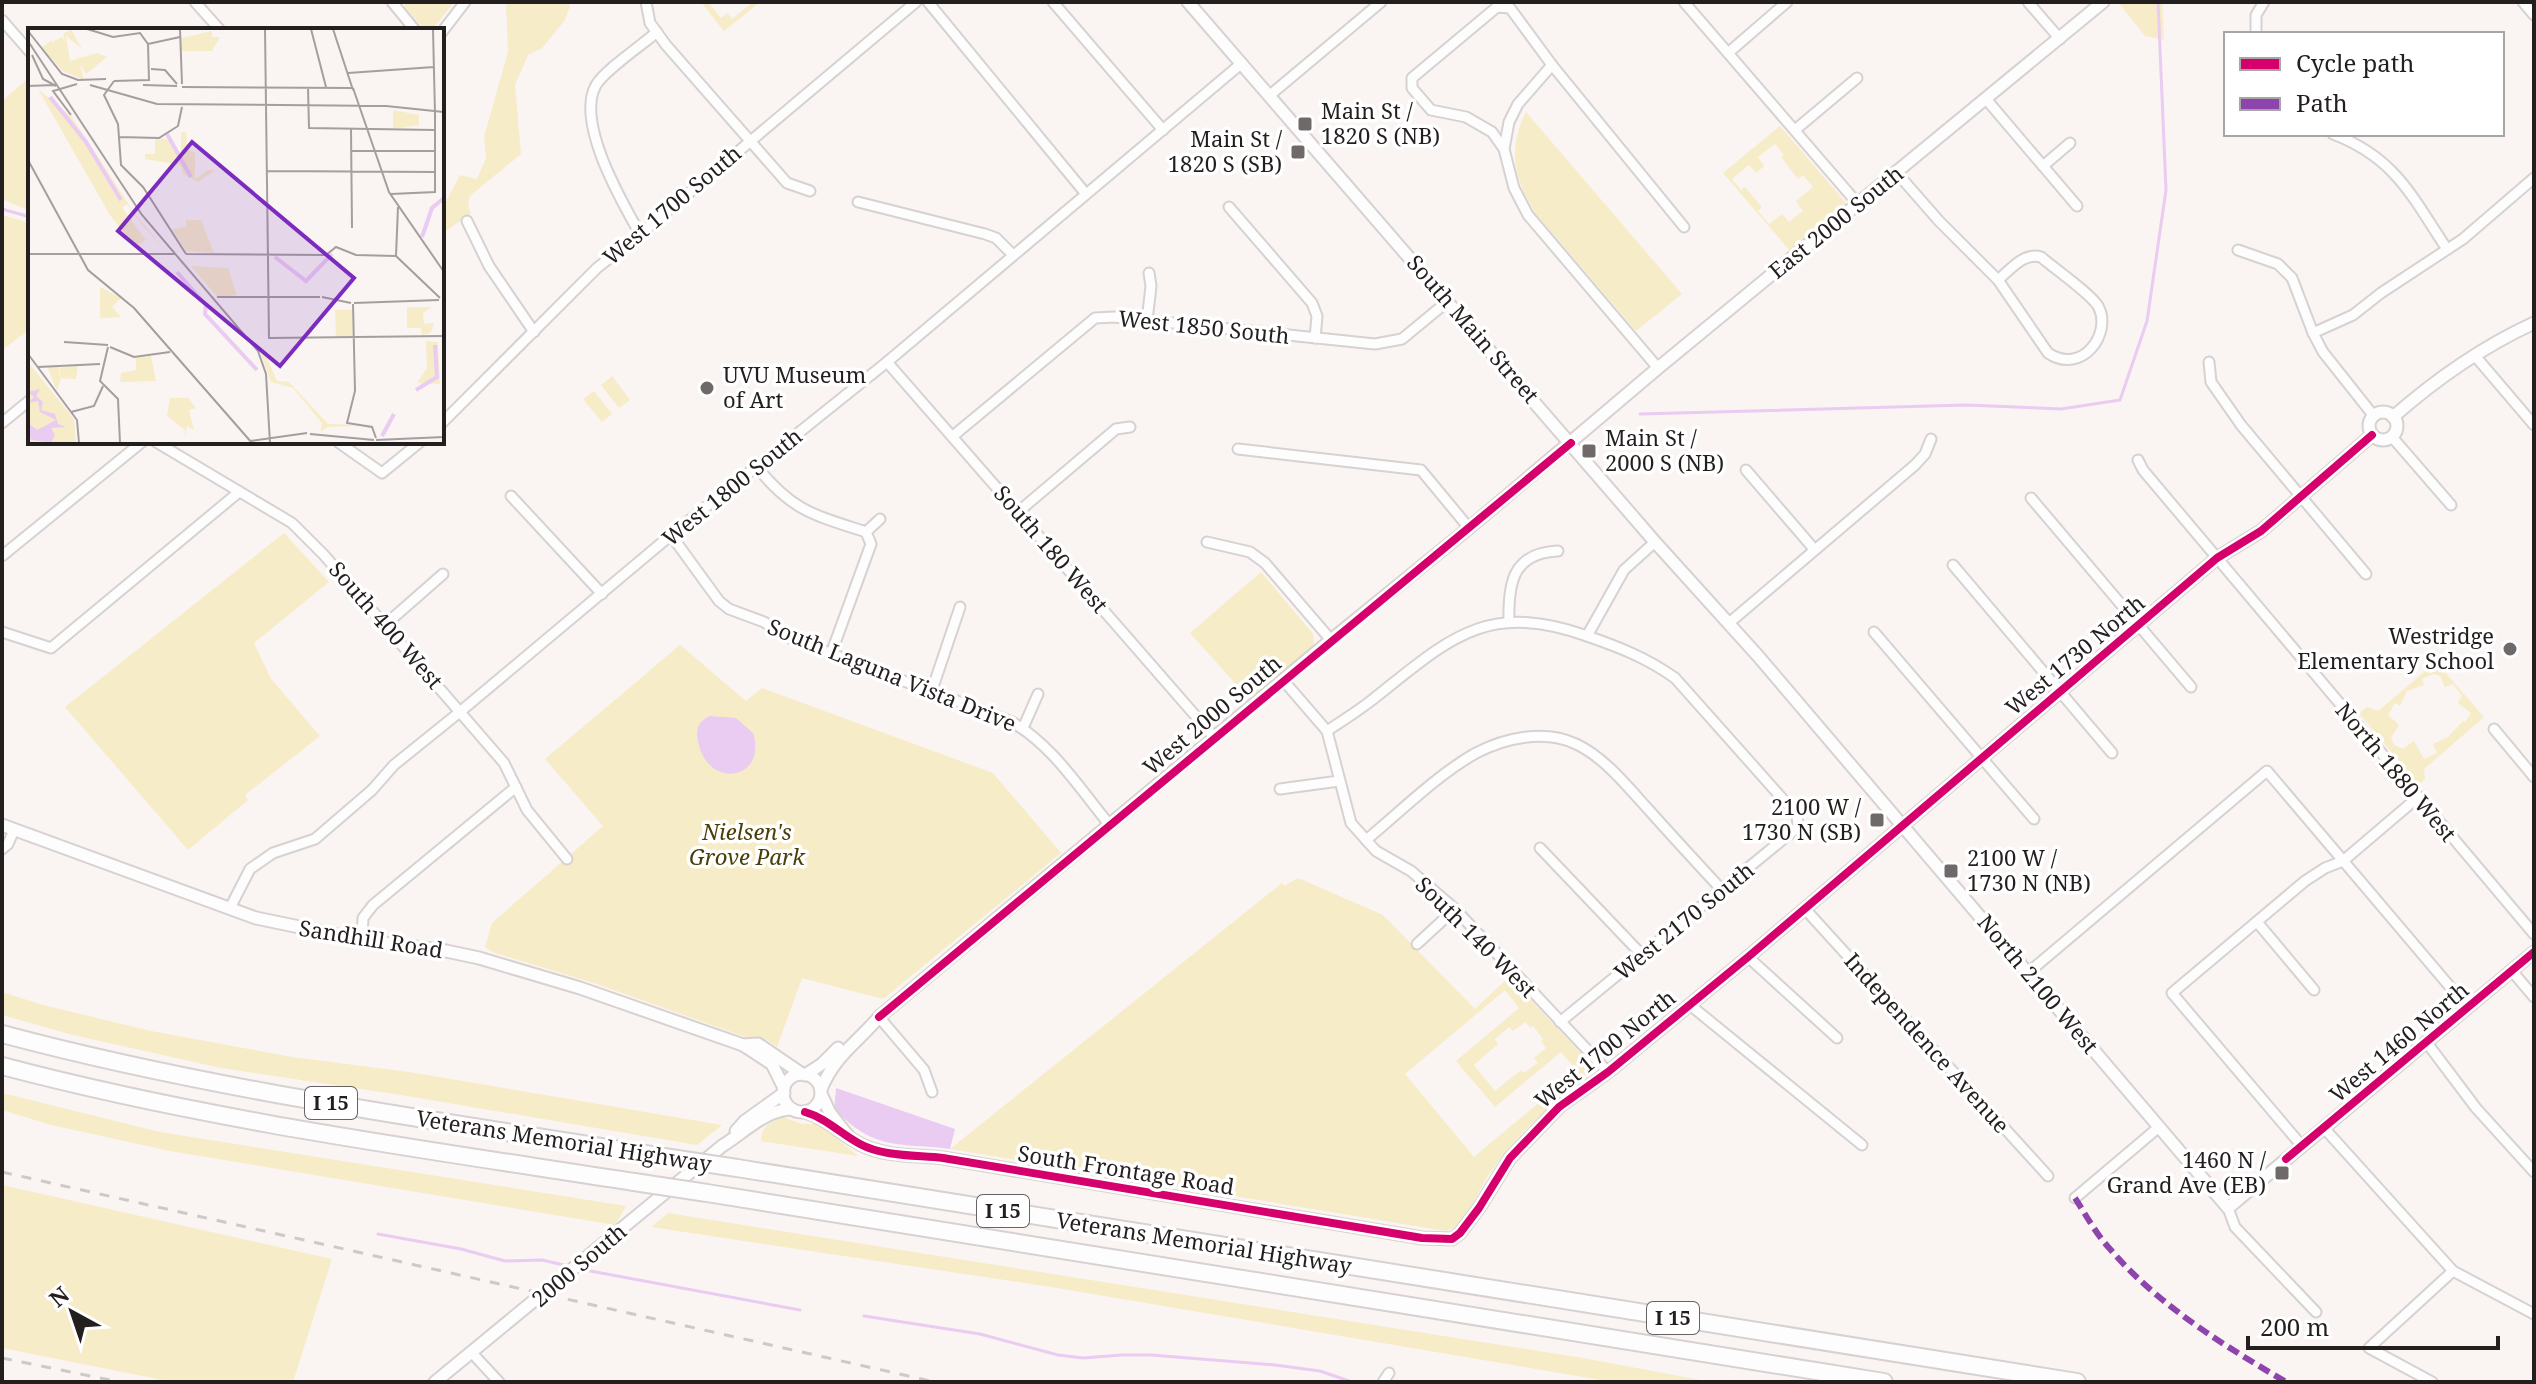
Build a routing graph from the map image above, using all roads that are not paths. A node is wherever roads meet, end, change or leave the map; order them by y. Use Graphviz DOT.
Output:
graph roads {
  1 [pos="195,2"];
  2 [pos="392,2"];
  3 [pos="465,2"];
  4 [pos="646,2"];
  5 [pos="916,2"];
  6 [pos="928,2"];
  7 [pos="1053,2"];
  8 [pos="1188,2"];
  9 [pos="1381,2"];
  10 [pos="1684,2"];
  11 [pos="1787,2"];
  12 [pos="2028,2"];
  13 [pos="2103,2"];
  14 [pos="2264,2"];
  15 [pos="2523,2"];
  16 [pos="2534,15"];
  17 [pos="2,20"];
  18 [pos="218,28"];
  19 [pos="413,28"];
  20 [pos="444,29"];
  21 [pos="657,32"];
  22 [pos="2256,32"];
  23 [pos="2060,39"];
  24 [pos="28,50"];
  25 [pos="1728,53"];
  26 [pos="1242,63"];
  27 [pos="1552,65"];
  28 [pos="1857,78"];
  29 [pos="1270,95"];
  30 [pos="1986,99"];
  31 [pos="1163,130"];
  32 [pos="1795,130"];
  33 [pos="2337,136"];
  34 [pos="750,140"];
  35 [pos="2070,143"];
  36 [pos="1504,149"];
  37 [pos="2043,166"];
  38 [pos="1897,173"];
  39 [pos="2534,178"];
  40 [pos="810,191"];
  41 [pos="1086,194"];
  42 [pos="858,202"];
  43 [pos="1858,204"];
  44 [pos="2077,206"];
  45 [pos="1229,207"];
  46 [pos="467,221"];
  47 [pos="1684,227"];
  48 [pos="640,234"];
  49 [pos="2447,249"];
  50 [pos="2238,250"];
  51 [pos="1013,255"];
  52 [pos="1149,273"];
  53 [pos="1998,280"];
  54 [pos="1448,301"];
  55 [pos="1147,321"];
  56 [pos="2534,323"];
  57 [pos="534,332"];
  58 [pos="2313,333"];
  59 [pos="1315,338"];
  60 [pos="2476,357"];
  61 [pos="887,362"];
  62 [pos="2209,362"];
  63 [pos="1658,368"];
  64 [pos="28,402"];
  65 [pos="2373,415"];
  66 [pos="2393,417"];
  67 [pos="444,421"];
  68 [pos="2,423"];
  69 [pos="2534,425"];
  70 [pos="1130,427"];
  71 [pos="2372,435"];
  72 [pos="953,436"];
  73 [pos="2392,437"];
  74 [pos="1931,439"];
  75 [pos="1571,443"];
  76 [pos="140,444"];
  77 [pos="159,444"];
  78 [pos="341,444"];
  79 [pos="418,444"];
  80 [pos="1238,449"];
  81 [pos="2138,460"];
  82 [pos="757,467"];
  83 [pos="1746,470"];
  84 [pos="239,492"];
  85 [pos="511,496"];
  86 [pos="2301,496"];
  87 [pos="2031,498"];
  88 [pos="2451,505"];
  89 [pos="1018,512"];
  90 [pos="880,519"];
  91 [pos="1469,528"];
  92 [pos="866,532"];
  93 [pos="671,535"];
  94 [pos="1207,542"];
  95 [pos="1655,542"];
  96 [pos="1814,549"];
  97 [pos="1558,551"];
  98 [pos="2,556"];
  99 [pos="2217,558"];
  100 [pos="1953,565"];
  101 [pos="443,574"];
  102 [pos="2366,574"];
  103 [pos="602,594"];
  104 [pos="960,607"];
  105 [pos="1509,622"];
  106 [pos="1729,623"];
  107 [pos="386,624"];
  108 [pos="2139,625"];
  109 [pos="2,632"];
  110 [pos="1874,632"];
  111 [pos="1587,636"];
  112 [pos="1331,640"];
  113 [pos="831,654"];
  114 [pos="1758,656"];
  115 [pos="1283,680"];
  116 [pos="2191,687"];
  117 [pos="2060,691"];
  118 [pos="931,693"];
  119 [pos="1038,694"];
  120 [pos="461,711"];
  121 [pos="1023,728"];
  122 [pos="2494,729"];
  123 [pos="1327,731"];
  124 [pos="1214,737"];
  125 [pos="2112,753"];
  126 [pos="1980,758"];
  127 [pos="2534,777"];
  128 [pos="1339,781"];
  129 [pos="516,787"];
  130 [pos="1280,789"];
  131 [pos="2417,798"];
  132 [pos="2034,819"];
  133 [pos="1109,824"];
  134 [pos="2,825"];
  135 [pos="1902,825"];
  136 [pos="14,830"];
  137 [pos="1366,840"];
  138 [pos="1540,848"];
  139 [pos="2,849"];
  140 [pos="567,859"];
  141 [pos="2343,861"];
  142 [pos="1722,890"];
  143 [pos="230,908"];
  144 [pos="1455,909"];
  145 [pos="1805,909"];
  146 [pos="2257,922"];
  147 [pos="2534,934"];
  148 [pos="362,940"];
  149 [pos="1417,944"];
  150 [pos="2534,952"];
  151 [pos="1642,955"];
  152 [pos="1748,957"];
  153 [pos="2512,971"];
  154 [pos="2029,972"];
  155 [pos="2314,990"];
  156 [pos="2534,997"];
  157 [pos="1690,1005"];
  158 [pos="2468,1008"];
  159 [pos="879,1017"];
  160 [pos="1560,1022"];
  161 [pos="2,1034"];
  162 [pos="1837,1038"];
  163 [pos="2427,1043"];
  164 [pos="743,1045"];
  165 [pos="2,1066"];
  166 [pos="1608,1072"];
  167 [pos="803,1074"];
  168 [pos="784,1090"];
  169 [pos="821,1092"];
  170 [pos="932,1092"];
  171 [pos="792,1109"];
  172 [pos="805,1112"];
  173 [pos="2159,1127"];
  174 [pos="2324,1128"];
  175 [pos="848,1137"];
  176 [pos="1862,1145"];
  177 [pos="722,1146"];
  178 [pos="2302,1146"];
  179 [pos="2534,1172"];
  180 [pos="2048,1176"];
  181 [pos="2075,1198"];
  182 [pos="2228,1208"];
  183 [pos="1452,1239"];
  184 [pos="2453,1271"];
  185 [pos="2316,1312"];
  186 [pos="2534,1314"];
  187 [pos="472,1353"];
  188 [pos="435,1382"];
  189 [pos="499,1382"];
  190 [pos="1884,1382"];
  191 [pos="2077,1382"];
  192 [pos="2432,1382"];
  1 -- 18 [label="street"];
  2 -- 19 [label="street"];
  3 -- 20 [label="street"];
  4 -- 21 [label="street"];
  5 -- 34 [label="street, West 1700 South"];
  6 -- 41 [label="street"];
  7 -- 31 [label="street"];
  8 -- 26 [label="street, South Main Street"];
  9 -- 29 [label="street"];
  10 -- 25 [label="street"];
  11 -- 25 [label="street"];
  12 -- 23 [label="street"];
  13 -- 23 [label="street, East 2000 South"];
  14 -- 22 [label="street"];
  15 -- 16 [label="street"];
  17 -- 24 [label="street"];
  21 -- 34 [label="street"];
  21 -- 48 [label="street"];
  23 -- 30 [label="street, East 2000 South"];
  25 -- 32 [label="street"];
  26 -- 29 [label="street, South Main Street"];
  26 -- 31 [label="street, West 1800 South"];
  27 -- 36 [label="street"];
  27 -- 36 [label="street"];
  27 -- 47 [label="street"];
  28 -- 32 [label="street"];
  29 -- 54 [label="street, South Main Street"];
  30 -- 37 [label="street"];
  30 -- 38 [label="street, East 2000 South"];
  31 -- 41 [label="street, West 1800 South"];
  32 -- 43 [label="street"];
  33 -- 49 [label="street"];
  34 -- 40 [label="street"];
  34 -- 48 [label="street, West 1700 South"];
  35 -- 37 [label="street"];
  36 -- 63 [label="street"];
  37 -- 44 [label="street"];
  38 -- 43 [label="street, East 2000 South"];
  38 -- 53 [label="street"];
  39 -- 49 [label="street"];
  41 -- 51 [label="street, West 1800 South"];
  42 -- 51 [label="street"];
  43 -- 63 [label="street, East 2000 South"];
  45 -- 59 [label="street"];
  46 -- 57 [label="street"];
  48 -- 57 [label="street, West 1700 South"];
  49 -- 58 [label="street"];
  50 -- 58 [label="street"];
  51 -- 61 [label="street, West 1800 South"];
  52 -- 55 [label="street"];
  53 -- 53 [label="street"];
  54 -- 59 [label="street, West 1850 South"];
  54 -- 75 [label="street, South Main Street"];
  55 -- 59 [label="street, West 1850 South"];
  55 -- 72 [label="street, West 1850 South"];
  56 -- 60 [label="street"];
  57 -- 67 [label="street, West 1700 South"];
  58 -- 65 [label="street"];
  60 -- 66 [label="street"];
  60 -- 69 [label="street"];
  61 -- 72 [label="street, South 180 West"];
  61 -- 82 [label="street, West 1800 South"];
  62 -- 86 [label="street"];
  63 -- 75 [label="street, East 2000 South"];
  64 -- 68 [label="street"];
  65 -- 66 [label="street"];
  65 -- 71 [label="street"];
  66 -- 73 [label="street"];
  70 -- 89 [label="street"];
  71 -- 73 [label="street"];
  71 -- 86 [label="street, West 1730 North"];
  72 -- 89 [label="street, South 180 West"];
  73 -- 88 [label="street"];
  74 -- 96 [label="street"];
  75 -- 91 [label="street, West 2000 South"];
  75 -- 95 [label="street, South Main Street"];
  76 -- 98 [label="street"];
  77 -- 84 [label="street, South 400 West"];
  78 -- 79 [label="street"];
  80 -- 91 [label="street"];
  81 -- 99 [label="street, North 1880 West"];
  82 -- 92 [label="street"];
  82 -- 93 [label="street, West 1800 South"];
  83 -- 96 [label="street"];
  84 -- 107 [label="street, South 400 West"];
  84 -- 109 [label="street"];
  85 -- 103 [label="street"];
  86 -- 99 [label="street, West 1730 North"];
  86 -- 102 [label="street"];
  87 -- 108 [label="street"];
  89 -- 124 [label="street, South 180 West"];
  90 -- 92 [label="street"];
  91 -- 112 [label="street, West 2000 South"];
  92 -- 113 [label="street"];
  93 -- 103 [label="street, West 1800 South"];
  93 -- 113 [label="street, South Laguna Vista Drive"];
  94 -- 112 [label="street"];
  95 -- 106 [label="street, South Main Street"];
  95 -- 111 [label="street"];
  96 -- 106 [label="street"];
  97 -- 105 [label="street"];
  99 -- 108 [label="street, West 1730 North"];
  99 -- 131 [label="street, North 1880 West"];
  100 -- 117 [label="street"];
  101 -- 107 [label="street"];
  103 -- 120 [label="street, West 1800 South"];
  104 -- 118 [label="street"];
  105 -- 111 [label="street"];
  105 -- 123 [label="street"];
  106 -- 114 [label="street, South Main Street"];
  107 -- 120 [label="street, South 400 West"];
  108 -- 116 [label="street"];
  108 -- 117 [label="street, West 1730 North"];
  110 -- 126 [label="street"];
  111 -- 142 [label="street, West 2170 South"];
  112 -- 115 [label="street, West 2000 South"];
  113 -- 118 [label="street, South Laguna Vista Drive"];
  114 -- 135 [label="street, North 2100 West"];
  115 -- 123 [label="street, South 140 West"];
  115 -- 124 [label="street, West 2000 South"];
  117 -- 125 [label="street"];
  117 -- 126 [label="street, West 1730 North"];
  118 -- 121 [label="street, South Laguna Vista Drive"];
  119 -- 121 [label="street"];
  120 -- 129 [label="street, South 400 West"];
  120 -- 143 [label="street, West 1800 South"];
  121 -- 133 [label="street, South Laguna Vista Drive"];
  122 -- 127 [label="street"];
  123 -- 128 [label="street, South 140 West"];
  124 -- 133 [label="street, West 2000 South"];
  126 -- 132 [label="street"];
  126 -- 135 [label="street, West 1730 North"];
  128 -- 130 [label="street"];
  128 -- 137 [label="street, South 140 West"];
  129 -- 140 [label="street, South 400 West"];
  129 -- 148 [label="street"];
  131 -- 141 [label="street"];
  131 -- 147 [label="street, North 1880 West"];
  133 -- 159 [label="street, West 2000 South"];
  134 -- 136 [label="street, Sandhill Road"];
  135 -- 145 [label="street, West 1730 North"];
  135 -- 154 [label="street, North 2100 West"];
  136 -- 139 [label="street"];
  136 -- 143 [label="street, Sandhill Road"];
  137 -- 142 [label="street"];
  137 -- 144 [label="street, South 140 West"];
  138 -- 151 [label="street"];
  141 -- 146 [label="street"];
  141 -- 154 [label="street"];
  141 -- 158 [label="street"];
  142 -- 151 [label="street, West 2170 South"];
  143 -- 148 [label="street, Sandhill Road"];
  144 -- 149 [label="street"];
  144 -- 160 [label="street, South 140 West"];
  145 -- 152 [label="street, West 1700 North"];
  145 -- 180 [label="street, Independence Avenue"];
  146 -- 155 [label="street"];
  146 -- 178 [label="street"];
  148 -- 164 [label="street, Sandhill Road"];
  150 -- 153 [label="street, West 1460 North"];
  151 -- 160 [label="street, West 2170 South"];
  152 -- 157 [label="street, West 1700 North"];
  152 -- 162 [label="street"];
  153 -- 156 [label="street"];
  153 -- 158 [label="street, West 1460 North"];
  154 -- 173 [label="street, North 2100 West"];
  157 -- 166 [label="street, West 1700 North"];
  157 -- 176 [label="street"];
  158 -- 163 [label="street, West 1460 North"];
  159 -- 167 [label="street, West 2000 South"];
  159 -- 169 [label="street, West 2000 South"];
  159 -- 170 [label="street"];
  160 -- 166 [label="street, South 140 West"];
  161 -- 191 [label="highway, Veterans Memorial Highway / I 15, bridge"];
  163 -- 174 [label="street, West 1460 North"];
  163 -- 179 [label="street"];
  164 -- 167 [label="street, Sandhill Road"];
  164 -- 168 [label="street, Sandhill Road"];
  165 -- 190 [label="highway, Veterans Memorial Highway / I 15, bridge"];
  166 -- 183 [label="street, West 1700 North"];
  167 -- 168 [label="street"];
  167 -- 169 [label="street"];
  168 -- 171 [label="street"];
  168 -- 177 [label="street"];
  169 -- 172 [label="street"];
  169 -- 175 [label="street"];
  171 -- 172 [label="street"];
  171 -- 177 [label="street"];
  172 -- 175 [label="street, South Frontage Road"];
  173 -- 181 [label="street"];
  173 -- 182 [label="street, North 2100 West"];
  174 -- 178 [label="street, West 1460 North"];
  174 -- 184 [label="street"];
  175 -- 183 [label="street, South Frontage Road"];
  177 -- 187 [label="street, 2000 South"];
  178 -- 182 [label="street, West 1460 North"];
  182 -- 185 [label="street, North 2100 West"];
  184 -- 186 [label="street"];
  184 -- 192 [label="street"];
  187 -- 188 [label="street, 2000 South"];
  187 -- 189 [label="street"];
}
